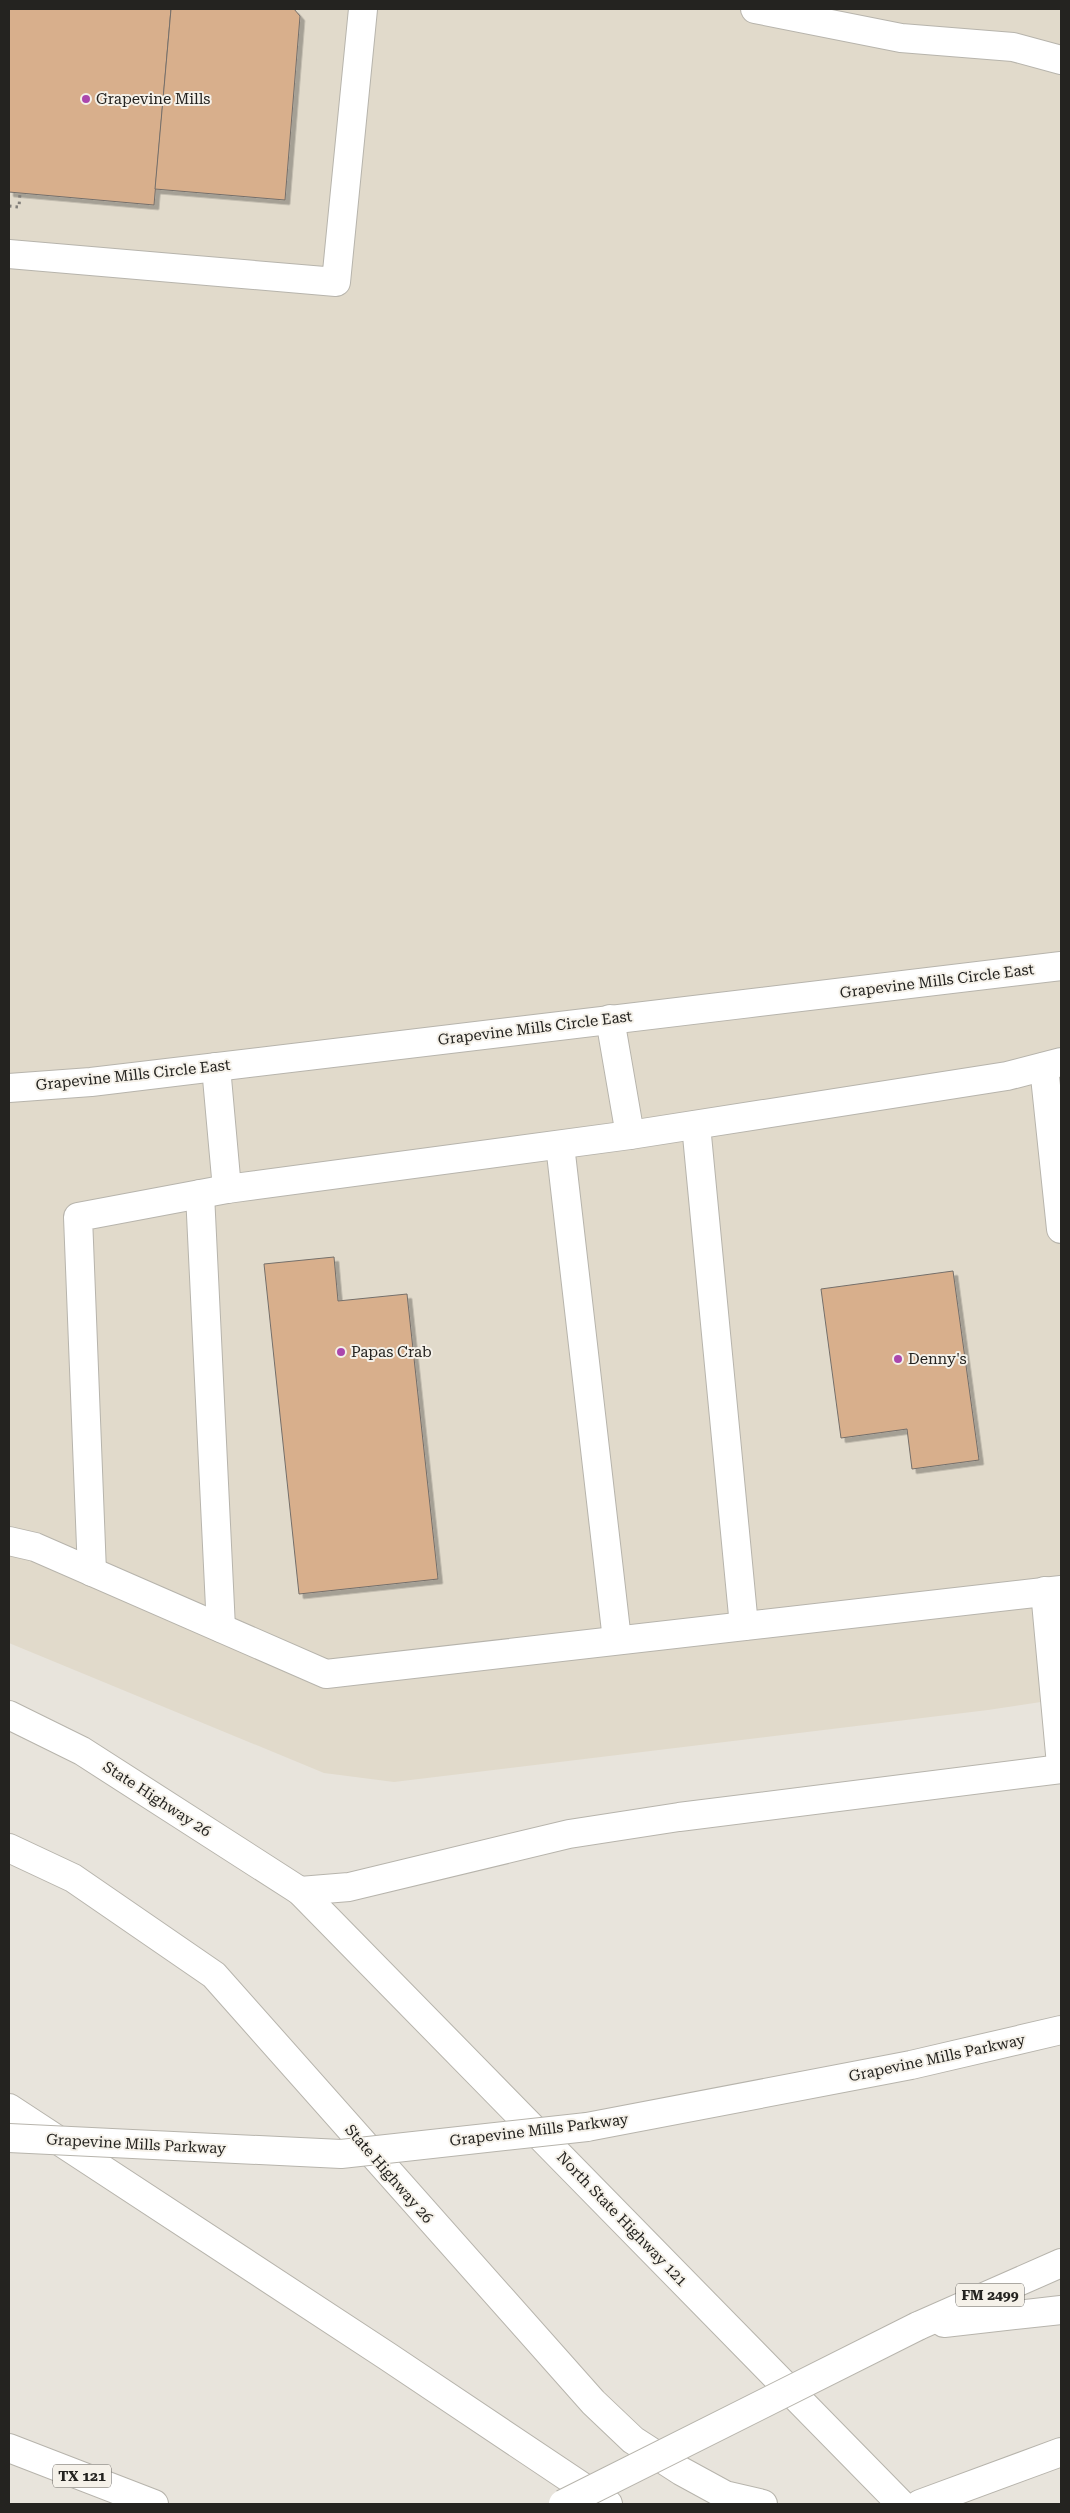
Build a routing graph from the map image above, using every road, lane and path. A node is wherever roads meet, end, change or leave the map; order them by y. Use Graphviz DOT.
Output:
graph roads {
  1 [pos="363,9"];
  2 [pos="755,9"];
  3 [pos="1061,60"];
  4 [pos="20,193"];
  5 [pos="9,206"];
  6 [pos="9,254"];
  7 [pos="1061,966"];
  8 [pos="610,1019"];
  9 [pos="1052,1064"];
  10 [pos="216,1067"];
  11 [pos="9,1088"];
  12 [pos="696,1125"];
  13 [pos="630,1135"];
  14 [pos="560,1145"];
  15 [pos="227,1189"];
  16 [pos="200,1194"];
  17 [pos="1061,1229"];
  18 [pos="9,1541"];
  19 [pos="92,1572"];
  20 [pos="1053,1590"];
  21 [pos="744,1626"];
  22 [pos="221,1628"];
  23 [pos="617,1640"];
  24 [pos="9,1715"];
  25 [pos="1061,1765"];
  26 [pos="1061,1769"];
  27 [pos="9,1848"];
  28 [pos="300,1891"];
  29 [pos="1061,2030"];
  30 [pos="9,2108"];
  31 [pos="9,2138"];
  32 [pos="1061,2263"];
  33 [pos="1061,2310"];
  34 [pos="918,2326"];
  35 [pos="9,2448"];
  36 [pos="1061,2452"];
  37 [pos="154,2504"];
  38 [pos="564,2504"];
  39 [pos="608,2504"];
  40 [pos="763,2504"];
  41 [pos="901,2504"];
  42 [pos="920,2504"];
  1 -- 6 [label="main road"];
  2 -- 3 [label="main road"];
  4 -- 5 [label="path"];
  7 -- 8 [label="main road, Grapevine Mills Circle East"];
  8 -- 10 [label="main road, Grapevine Mills Circle East"];
  8 -- 13 [label="main road"];
  9 -- 12 [label="main road"];
  9 -- 17 [label="main road"];
  10 -- 11 [label="main road, Grapevine Mills Circle East"];
  10 -- 15 [label="main road"];
  12 -- 13 [label="main road"];
  12 -- 21 [label="main road"];
  13 -- 14 [label="main road"];
  14 -- 15 [label="main road"];
  14 -- 23 [label="main road"];
  15 -- 16 [label="main road"];
  16 -- 19 [label="main road"];
  16 -- 22 [label="main road"];
  18 -- 19 [label="main road"];
  19 -- 22 [label="main road"];
  20 -- 21 [label="main road"];
  20 -- 25 [label="main road"];
  21 -- 23 [label="main road"];
  22 -- 23 [label="main road"];
  24 -- 28 [label="main road, State Highway 26"];
  26 -- 28 [label="main road"];
  27 -- 40 [label="main road, State Highway 26"];
  28 -- 41 [label="main road, North State Highway 121"];
  29 -- 31 [label="main road, Grapevine Mills Parkway, bridge"];
  30 -- 39 [label="main road"];
  32 -- 34 [label="main road, FM 2499"];
  33 -- 34 [label="main road"];
  34 -- 38 [label="main road, bridge"];
  35 -- 37 [label="main road, TX 121"];
  36 -- 42 [label="main road"];
}
